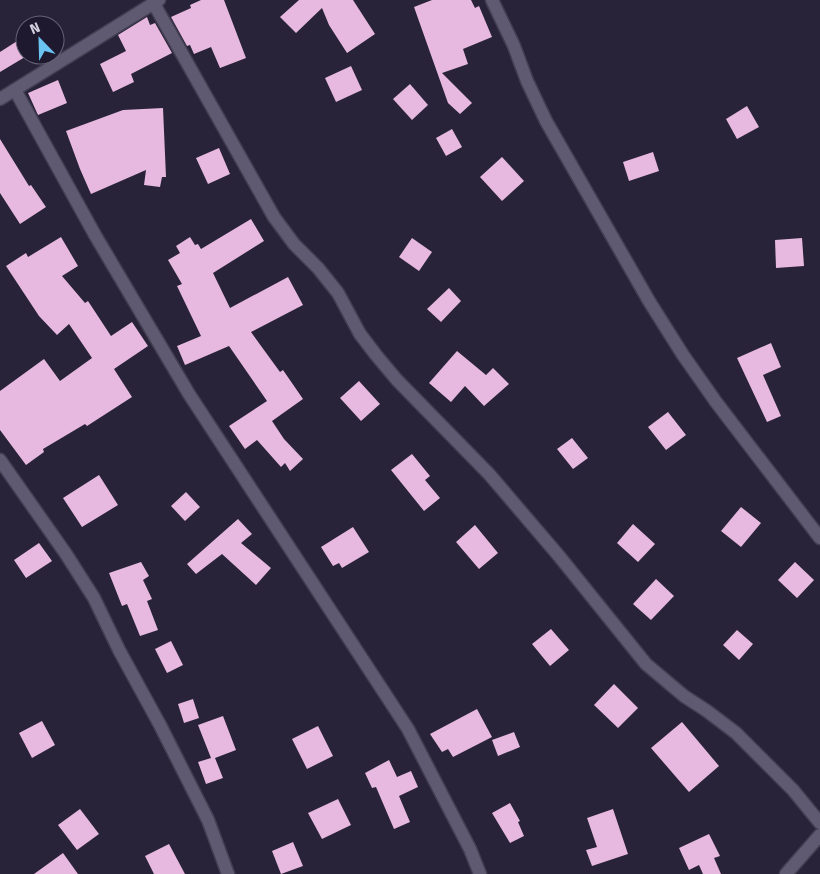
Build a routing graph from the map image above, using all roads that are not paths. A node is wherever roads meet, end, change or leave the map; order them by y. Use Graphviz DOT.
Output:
graph roads {
  1 [pos="492,0"];
  2 [pos="157,2"];
  3 [pos="15,90"];
  4 [pos="0,99"];
  5 [pos="0,460"];
  6 [pos="820,538"];
  7 [pos="820,823"];
  8 [pos="820,835"];
  9 [pos="228,874"];
  10 [pos="480,874"];
  11 [pos="786,874"];
  1 -- 6 [label="street"];
  2 -- 3 [label="street"];
  2 -- 7 [label="street"];
  3 -- 4 [label="street"];
  3 -- 10 [label="street"];
  5 -- 9 [label="street"];
  8 -- 11 [label="street"];
}
